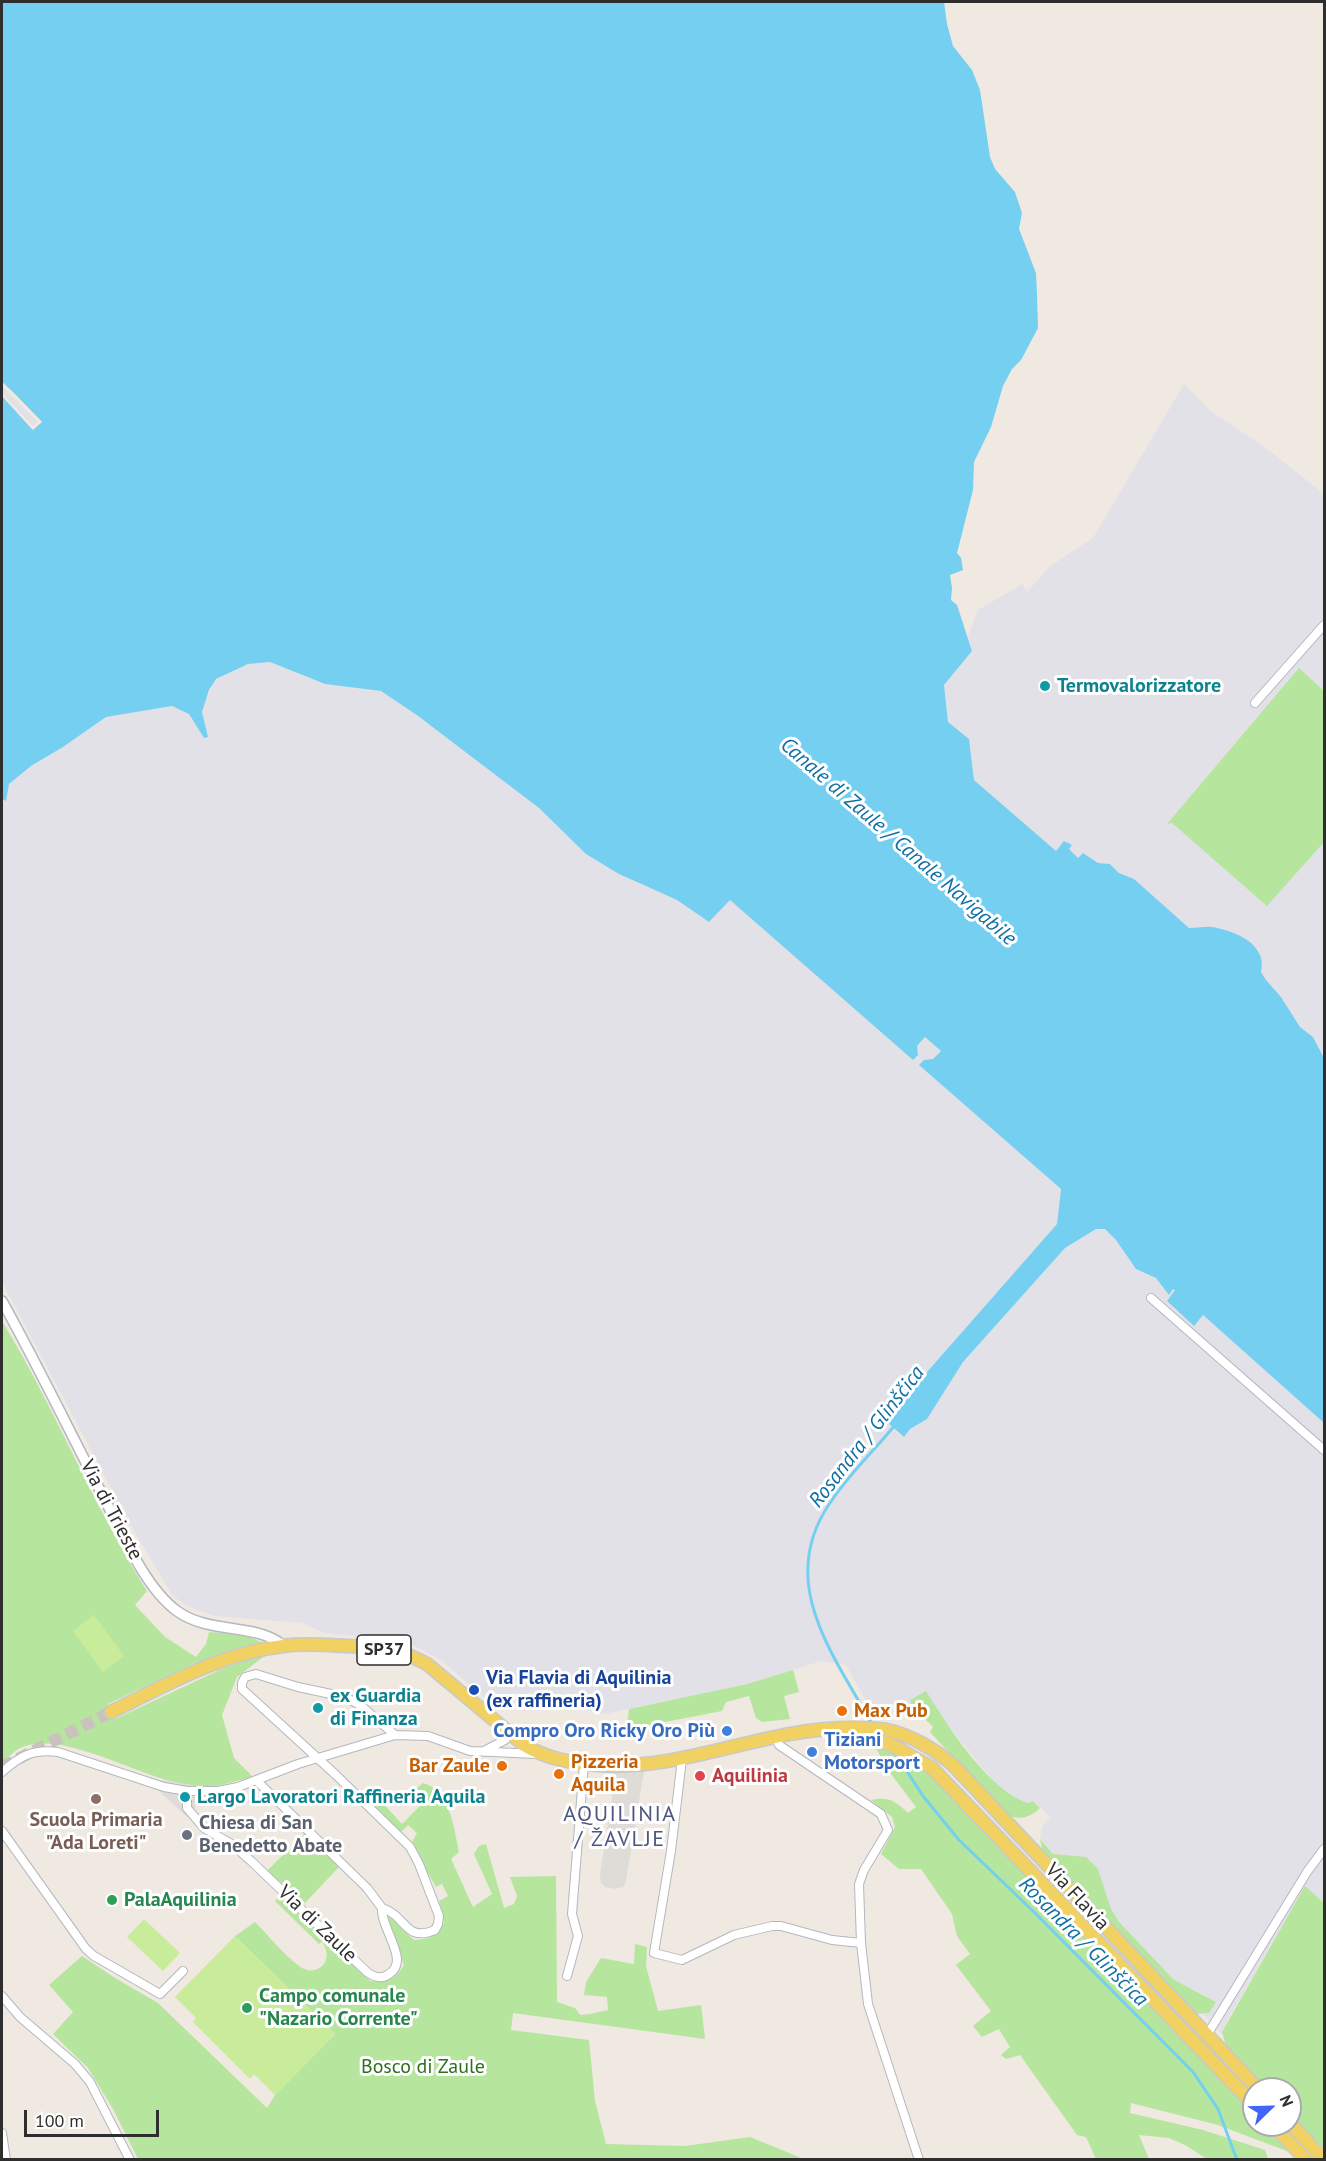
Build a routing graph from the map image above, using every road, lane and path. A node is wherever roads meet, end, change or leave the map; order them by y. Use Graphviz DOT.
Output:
graph roads {
  1 [pos="1324,625"];
  2 [pos="1255,703"];
  3 [pos="1151,1298"];
  4 [pos="2,1301"];
  5 [pos="1324,1450"];
  6 [pos="284,1646"];
  7 [pos="111,1712"];
  8 [pos="818,1730"];
  9 [pos="510,1734"];
  10 [pos="395,1735"];
  11 [pos="775,1737"];
  12 [pos="483,1752"];
  13 [pos="540,1755"];
  14 [pos="317,1758"];
  15 [pos="682,1759"];
  16 [pos="584,1764"];
  17 [pos="2,1772"];
  18 [pos="257,1781"];
  19 [pos="187,1791"];
  20 [pos="2,1831"];
  21 [pos="1324,1849"];
  22 [pos="382,1908"];
  23 [pos="861,1943"];
  24 [pos="183,1971"];
  25 [pos="567,1976"];
  26 [pos="2,1996"];
  27 [pos="1207,2035"];
  28 [pos="1247,2077"];
  29 [pos="1242,2091"];
  30 [pos="2,2133"];
  31 [pos="1302,2136"];
  32 [pos="1285,2137"];
  33 [pos="6,2160"];
  34 [pos="130,2160"];
  35 [pos="919,2160"];
  36 [pos="1306,2160"];
  37 [pos="1324,2160"];
  1 -- 2 [label="street"];
  3 -- 5 [label="street"];
  4 -- 6 [label="street, Via di Trieste"];
  6 -- 7 [label="main road, SP37"];
  6 -- 9 [label="main road, SP37"];
  8 -- 11 [label="main road, SP37"];
  8 -- 27 [label="main road, Via Flavia / SP37"];
  8 -- 29 [label="main road, Via Flavia / SP37"];
  9 -- 12 [label="street"];
  9 -- 13 [label="main road, SP37"];
  10 -- 12 [label="street"];
  10 -- 14 [label="street"];
  10 -- 14 [label="street, Via di Zaule"];
  11 -- 15 [label="main road, SP37"];
  11 -- 23 [label="street"];
  12 -- 13 [label="street"];
  13 -- 16 [label="main road, SP37"];
  14 -- 18 [label="street"];
  14 -- 22 [label="street, Via di Zaule"];
  15 -- 16 [label="main road, SP37"];
  15 -- 23 [label="street"];
  16 -- 25 [label="street"];
  17 -- 19 [label="street"];
  18 -- 19 [label="street"];
  18 -- 22 [label="street, Via di Zaule"];
  19 -- 22 [label="street, Via di Zaule"];
  20 -- 24 [label="street"];
  21 -- 27 [label="street"];
  23 -- 35 [label="street"];
  26 -- 34 [label="street"];
  27 -- 28 [label="main road, Via Flavia"];
  30 -- 33 [label="street"];
  31 -- 37 [label="main road"];
  32 -- 36 [label="main road"];
}
